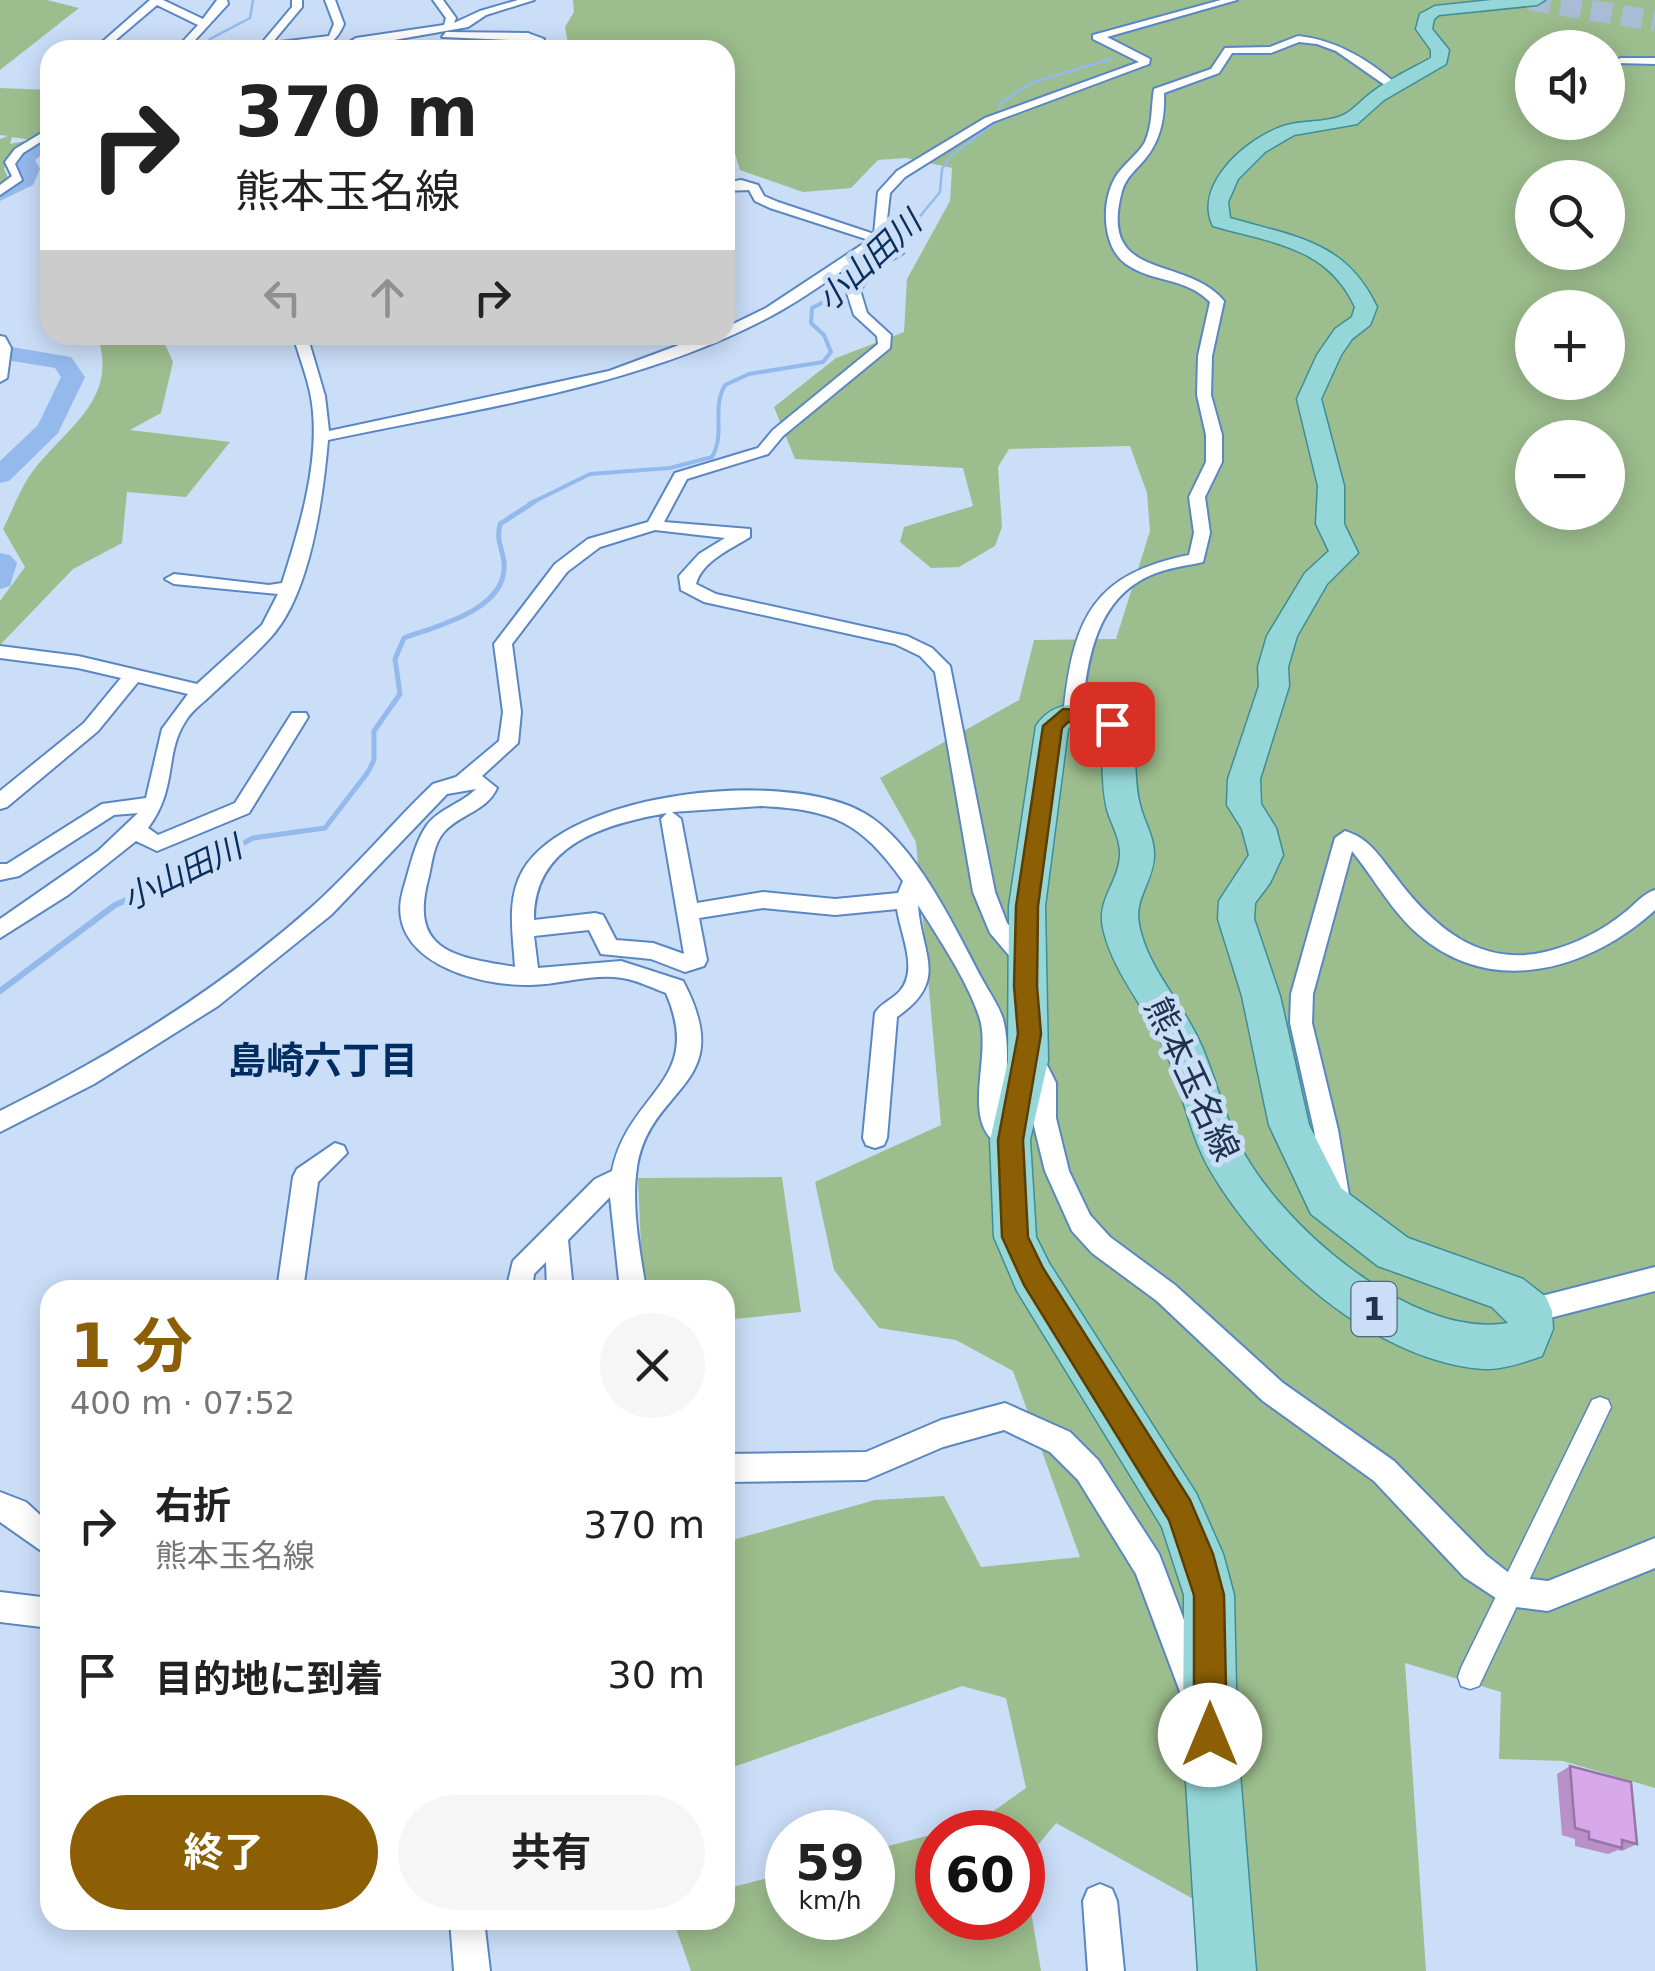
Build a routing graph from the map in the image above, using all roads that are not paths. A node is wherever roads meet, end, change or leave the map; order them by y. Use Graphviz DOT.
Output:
graph roads {
  1 [pos="156,0"];
  2 [pos="222,0"];
  3 [pos="297,0"];
  4 [pos="330,0"];
  5 [pos="438,0"];
  6 [pos="529,0"];
  7 [pos="1232,0"];
  8 [pos="1536,0"];
  9 [pos="206,24"];
  10 [pos="402,33"];
  11 [pos="440,33"];
  12 [pos="335,34"];
  13 [pos="110,40"];
  14 [pos="190,40"];
  15 [pos="270,40"];
  16 [pos="305,40"];
  17 [pos="325,40"];
  18 [pos="356,40"];
  19 [pos="538,40"];
  20 [pos="1625,61"];
  21 [pos="1655,61"];
  22 [pos="1396,88"];
  23 [pos="40,138"];
  24 [pos="735,185"];
  25 [pos="0,190"];
  26 [pos="888,244"];
  27 [pos="735,327"];
  28 [pos="303,345"];
  29 [pos="692,345"];
  30 [pos="2,348"];
  31 [pos="0,378"];
  32 [pos="322,436"];
  33 [pos="654,525"];
  34 [pos="174,578"];
  35 [pos="289,586"];
  36 [pos="0,652"];
  37 [pos="134,676"];
  38 [pos="204,692"];
  39 [pos="1063,715"];
  40 [pos="299,717"];
  41 [pos="462,782"];
  42 [pos="0,802"];
  43 [pos="154,804"];
  44 [pos="671,819"];
  45 [pos="133,829"];
  46 [pos="0,872"];
  47 [pos="910,891"];
  48 [pos="1655,898"];
  49 [pos="687,912"];
  50 [pos="1,928"];
  51 [pos="525,929"];
  52 [pos="1026,960"];
  53 [pos="527,977"];
  54 [pos="1028,1061"];
  55 [pos="0,1122"];
  56 [pos="875,1138"];
  57 [pos="1010,1140"];
  58 [pos="335,1153"];
  59 [pos="626,1176"];
  60 [pos="1339,1214"];
  61 [pos="552,1238"];
  62 [pos="1655,1278"];
  63 [pos="291,1280"];
  64 [pos="520,1280"];
  65 [pos="560,1280"];
  66 [pos="631,1280"];
  67 [pos="1530,1311"];
  68 [pos="1600,1406"];
  69 [pos="735,1468"];
  70 [pos="0,1508"];
  71 [pos="40,1535"];
  72 [pos="1655,1553"];
  73 [pos="1508,1592"];
  74 [pos="0,1607"];
  75 [pos="40,1612"];
  76 [pos="1470,1677"];
  77 [pos="1210,1735"];
  78 [pos="1100,1901"];
  79 [pos="467,1930"];
  80 [pos="472,1971"];
  81 [pos="1106,1971"];
  82 [pos="1227,1971"];
  1 -- 9 [label="street"];
  1 -- 13 [label="street"];
  2 -- 9 [label="street"];
  3 -- 15 [label="street"];
  4 -- 12 [label="street"];
  5 -- 11 [label="street"];
  6 -- 11 [label="street"];
  7 -- 26 [label="street"];
  8 -- 22 [label="main road, 熊本玉名線 / 1"];
  9 -- 14 [label="street"];
  10 -- 11 [label="street"];
  10 -- 12 [label="street"];
  10 -- 18 [label="street"];
  11 -- 19 [label="street"];
  12 -- 16 [label="street"];
  12 -- 17 [label="street"];
  20 -- 21 [label="street"];
  22 -- 39 [label="street"];
  22 -- 60 [label="main road, 熊本玉名線 / 1"];
  23 -- 25 [label="street"];
  24 -- 26 [label="street"];
  26 -- 27 [label="street"];
  26 -- 33 [label="street"];
  28 -- 32 [label="street"];
  29 -- 32 [label="street"];
  30 -- 31 [label="street"];
  32 -- 35 [label="street"];
  33 -- 41 [label="street"];
  33 -- 52 [label="street"];
  34 -- 35 [label="street"];
  35 -- 38 [label="street"];
  36 -- 37 [label="street"];
  37 -- 38 [label="street"];
  37 -- 42 [label="street"];
  38 -- 43 [label="street"];
  39 -- 52 [label="main road"];
  39 -- 67 [label="main road, 熊本玉名線 / 1"];
  40 -- 45 [label="street"];
  41 -- 53 [label="street"];
  41 -- 55 [label="street"];
  43 -- 45 [label="street"];
  43 -- 46 [label="street"];
  44 -- 49 [label="street"];
  45 -- 50 [label="street"];
  47 -- 49 [label="street"];
  47 -- 51 [label="street"];
  47 -- 56 [label="street"];
  47 -- 57 [label="street"];
  48 -- 60 [label="street"];
  49 -- 51 [label="street"];
  51 -- 53 [label="street"];
  52 -- 54 [label="main road"];
  53 -- 59 [label="street"];
  54 -- 57 [label="main road"];
  54 -- 73 [label="street"];
  57 -- 77 [label="main road"];
  58 -- 63 [label="street"];
  59 -- 61 [label="street"];
  59 -- 66 [label="street"];
  60 -- 67 [label="main road, 熊本玉名線 / 1"];
  61 -- 64 [label="street"];
  61 -- 65 [label="street"];
  62 -- 67 [label="street"];
  68 -- 73 [label="street"];
  69 -- 77 [label="street"];
  70 -- 71 [label="street"];
  72 -- 73 [label="street"];
  73 -- 76 [label="street"];
  74 -- 75 [label="street"];
  77 -- 82 [label="main road"];
  78 -- 81 [label="street"];
  79 -- 80 [label="street"];
}
